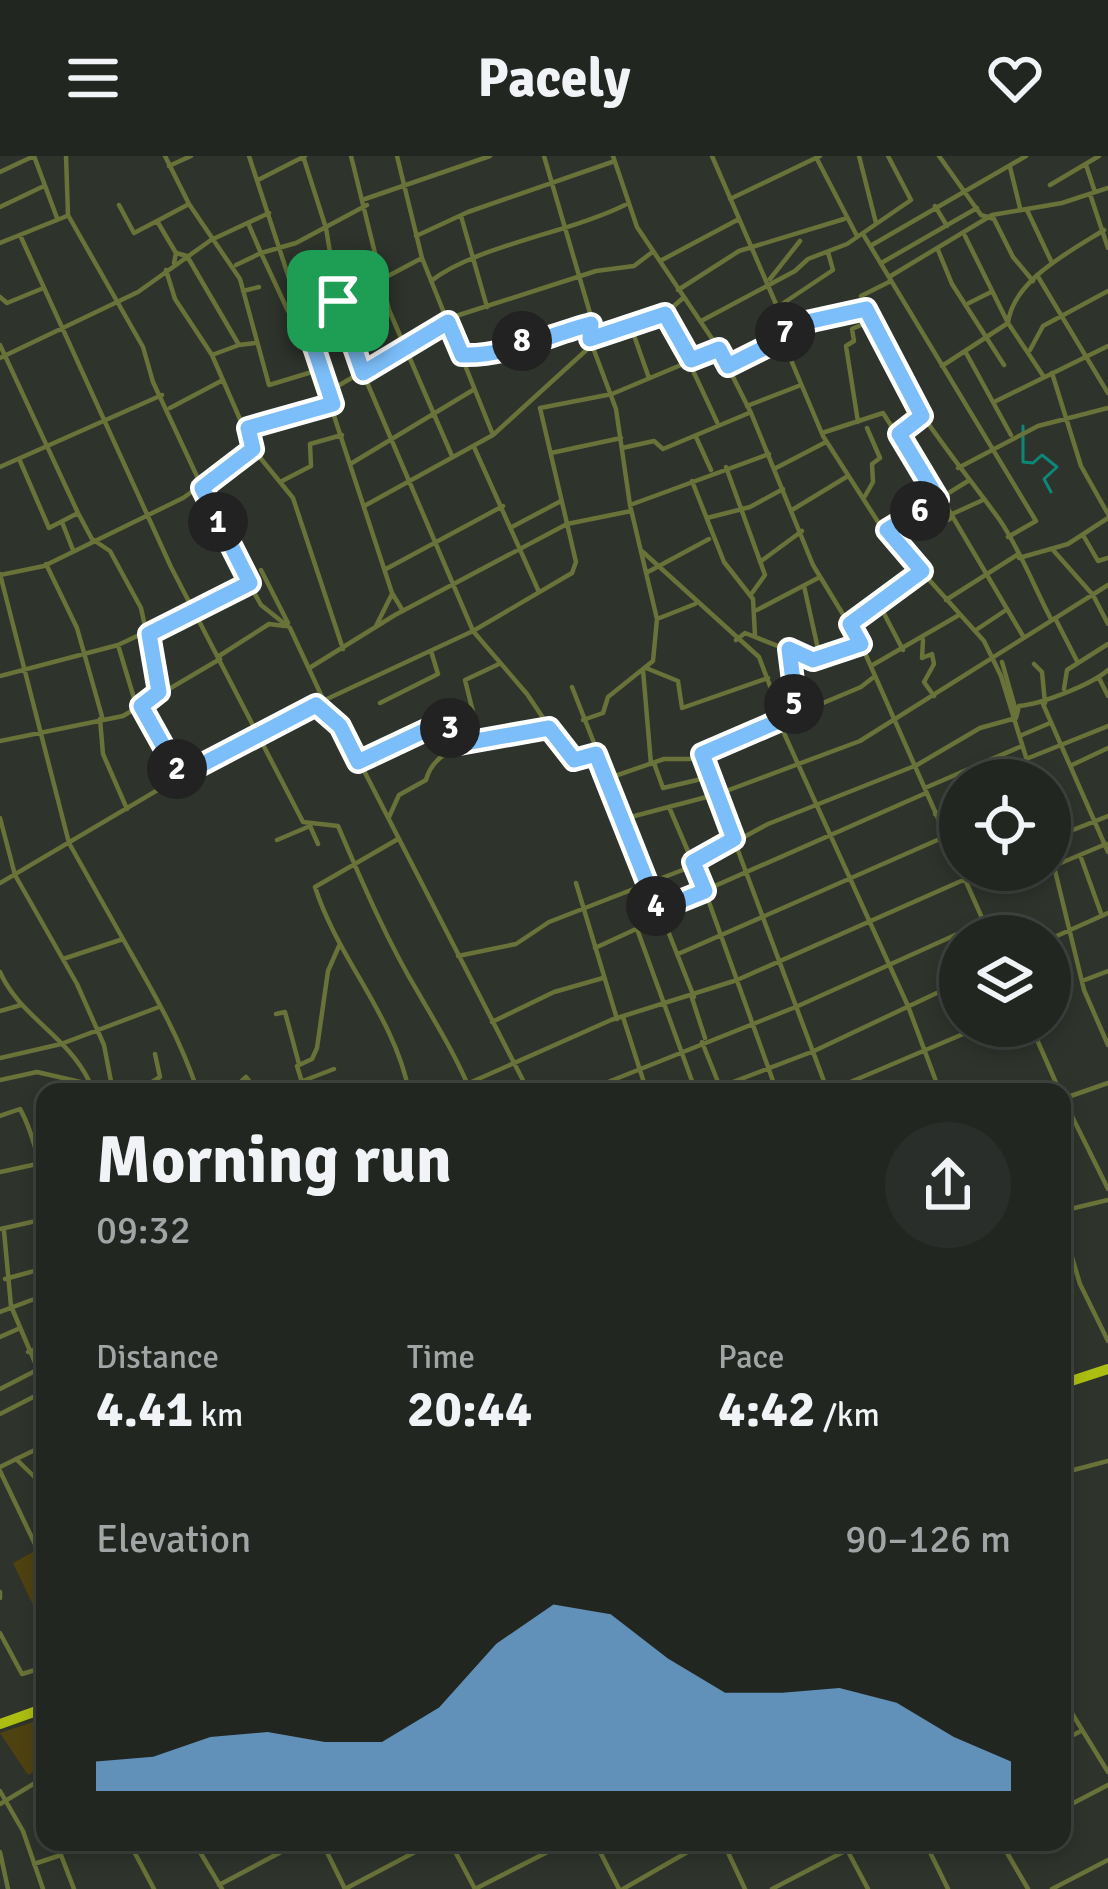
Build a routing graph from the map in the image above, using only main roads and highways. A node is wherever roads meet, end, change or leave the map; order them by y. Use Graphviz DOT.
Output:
graph roads {
  1 [pos="1108,1370"];
  2 [pos="1071,1381"];
  3 [pos="36,1711"];
  4 [pos="0,1724"];
  1 -- 2 [label="highway"];
  3 -- 4 [label="highway"];
}
